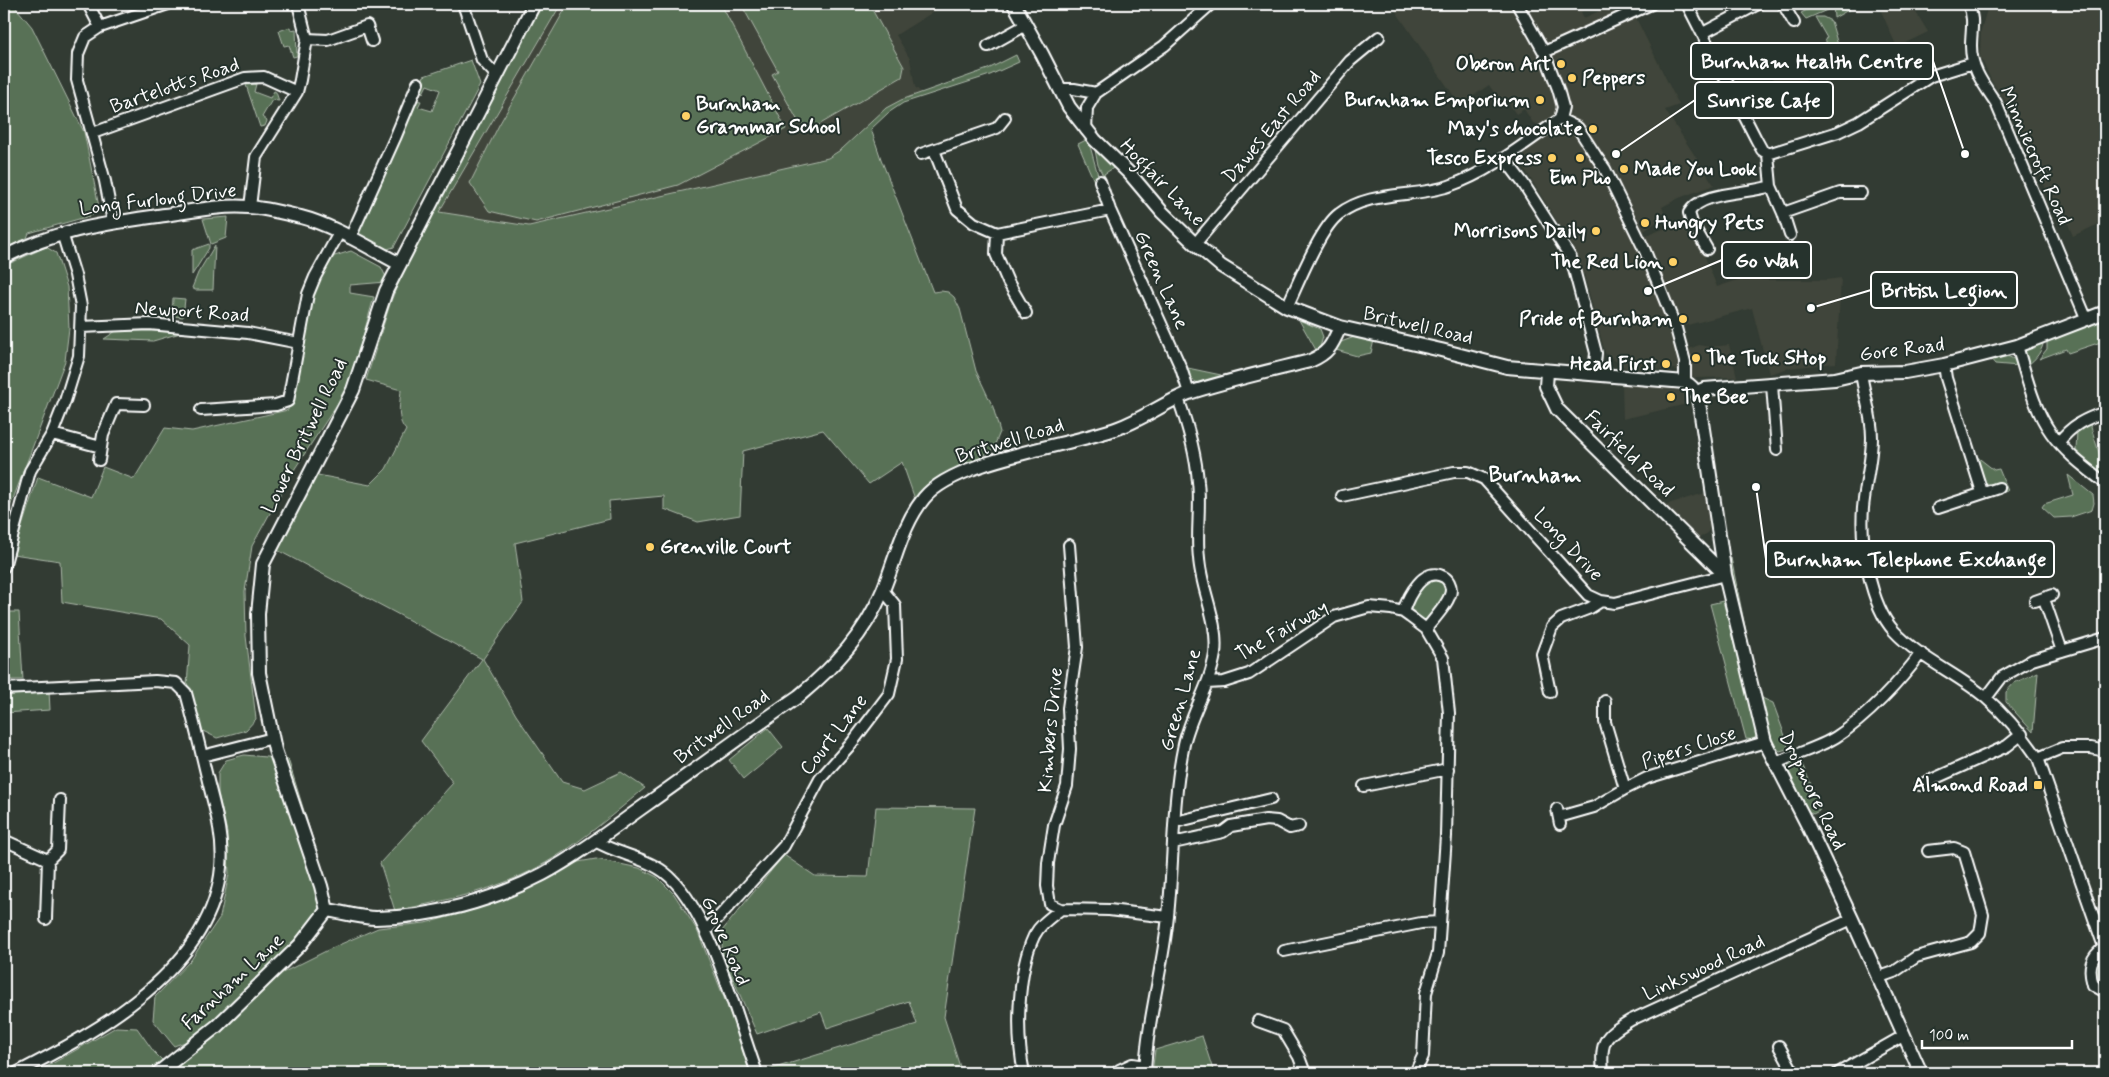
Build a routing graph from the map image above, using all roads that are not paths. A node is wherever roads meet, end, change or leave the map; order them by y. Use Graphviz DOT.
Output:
graph roads {
  1 [pos="88,4"];
  2 [pos="168,4"];
  3 [pos="298,4"];
  4 [pos="463,4"];
  5 [pos="534,4"];
  6 [pos="1014,4"];
  7 [pos="1211,4"];
  8 [pos="1517,4"];
  9 [pos="1687,4"];
  10 [pos="1758,4"];
  11 [pos="1783,4"];
  12 [pos="1648,6"];
  13 [pos="1972,6"];
  14 [pos="1794,23"];
  15 [pos="1026,25"];
  16 [pos="100,27"];
  17 [pos="1703,33"];
  18 [pos="1379,37"];
  19 [pos="307,39"];
  20 [pos="372,41"];
  21 [pos="988,46"];
  22 [pos="1544,52"];
  23 [pos="1973,63"];
  24 [pos="497,76"];
  25 [pos="418,83"];
  26 [pos="1060,90"];
  27 [pos="297,92"];
  28 [pos="1096,93"];
  29 [pos="1005,118"];
  30 [pos="1560,119"];
  31 [pos="1086,130"];
  32 [pos="92,134"];
  33 [pos="934,150"];
  34 [pos="921,154"];
  35 [pos="1768,154"];
  36 [pos="1504,158"];
  37 [pos="1100,181"];
  38 [pos="1771,186"];
  39 [pos="1861,193"];
  40 [pos="250,207"];
  41 [pos="1110,210"];
  42 [pos="1783,213"];
  43 [pos="113,222"];
  44 [pos="62,233"];
  45 [pos="997,234"];
  46 [pos="344,235"];
  47 [pos="1790,235"];
  48 [pos="1195,244"];
  49 [pos="1707,249"];
  50 [pos="4,257"];
  51 [pos="400,264"];
  52 [pos="1287,307"];
  53 [pos="2105,312"];
  54 [pos="1026,313"];
  55 [pos="2087,320"];
  56 [pos="81,327"];
  57 [pos="1340,327"];
  58 [pos="299,343"];
  59 [pos="2017,346"];
  60 [pos="1944,366"];
  61 [pos="1547,372"];
  62 [pos="1861,373"];
  63 [pos="1594,375"];
  64 [pos="1685,382"];
  65 [pos="1772,384"];
  66 [pos="1697,392"];
  67 [pos="1183,396"];
  68 [pos="144,405"];
  69 [pos="201,410"];
  70 [pos="2105,412"];
  71 [pos="52,434"];
  72 [pos="1787,439"];
  73 [pos="2058,442"];
  74 [pos="101,447"];
  75 [pos="99,460"];
  76 [pos="2105,483"];
  77 [pos="1999,488"];
  78 [pos="1982,492"];
  79 [pos="1342,496"];
  80 [pos="1938,508"];
  81 [pos="1069,545"];
  82 [pos="1721,548"];
  83 [pos="1704,553"];
  84 [pos="4,567"];
  85 [pos="1725,575"];
  86 [pos="883,590"];
  87 [pos="2044,599"];
  88 [pos="1601,601"];
  89 [pos="1403,612"];
  90 [pos="1426,630"];
  91 [pos="2105,638"];
  92 [pos="2062,651"];
  93 [pos="1921,653"];
  94 [pos="1207,683"];
  95 [pos="4,689"];
  96 [pos="1550,692"];
  97 [pos="1986,698"];
  98 [pos="1605,701"];
  99 [pos="2022,734"];
  100 [pos="273,738"];
  101 [pos="1765,742"];
  102 [pos="2105,751"];
  103 [pos="202,756"];
  104 [pos="2038,758"];
  105 [pos="1776,763"];
  106 [pos="1448,769"];
  107 [pos="1920,785"];
  108 [pos="1364,786"];
  109 [pos="1625,789"];
  110 [pos="1272,799"];
  111 [pos="60,800"];
  112 [pos="1558,817"];
  113 [pos="1175,822"];
  114 [pos="1300,826"];
  115 [pos="4,840"];
  116 [pos="595,841"];
  117 [pos="1173,843"];
  118 [pos="1928,851"];
  119 [pos="48,860"];
  120 [pos="1061,909"];
  121 [pos="327,910"];
  122 [pos="1168,917"];
  123 [pos="46,919"];
  124 [pos="1852,919"];
  125 [pos="1439,922"];
  126 [pos="706,932"];
  127 [pos="2105,947"];
  128 [pos="1284,951"];
  129 [pos="1877,978"];
  130 [pos="2105,992"];
  131 [pos="1258,1021"];
  132 [pos="1903,1036"];
  133 [pos="1779,1046"];
  134 [pos="1145,1070"];
  135 [pos="16,1073"];
  136 [pos="158,1073"];
  137 [pos="757,1073"];
  138 [pos="1024,1073"];
  139 [pos="1118,1073"];
  140 [pos="1305,1073"];
  141 [pos="1415,1073"];
  142 [pos="1603,1073"];
  143 [pos="1794,1073"];
  144 [pos="1838,1073"];
  145 [pos="1921,1073"];
  1 -- 16 [label="street"];
  2 -- 16 [label="street"];
  3 -- 19 [label="street"];
  4 -- 24 [label="street"];
  5 -- 24 [label="street, Lower Britwell Road"];
  6 -- 15 [label="street, Hogfair Lane"];
  7 -- 28 [label="street"];
  8 -- 22 [label="street"];
  9 -- 17 [label="street"];
  10 -- 17 [label="street"];
  11 -- 14 [label="street"];
  12 -- 22 [label="street"];
  13 -- 23 [label="street, Minniecroft Road"];
  15 -- 21 [label="street"];
  15 -- 26 [label="street, Hogfair Lane"];
  16 -- 32 [label="street"];
  17 -- 35 [label="street"];
  18 -- 48 [label="street, Dawes East Road"];
  19 -- 20 [label="street"];
  19 -- 27 [label="street"];
  22 -- 30 [label="street"];
  23 -- 35 [label="street"];
  23 -- 55 [label="street, Minniecroft Road"];
  24 -- 51 [label="street, Lower Britwell Road"];
  25 -- 46 [label="street"];
  26 -- 28 [label="street"];
  26 -- 31 [label="street, Hogfair Lane"];
  27 -- 32 [label="street, Bartelotts Road"];
  27 -- 40 [label="street"];
  28 -- 31 [label="street"];
  29 -- 33 [label="street"];
  30 -- 36 [label="street"];
  30 -- 64 [label="street"];
  31 -- 48 [label="street, Hogfair Lane"];
  32 -- 43 [label="street"];
  33 -- 34 [label="street"];
  33 -- 45 [label="street"];
  35 -- 38 [label="street"];
  36 -- 52 [label="street"];
  36 -- 63 [label="street"];
  37 -- 41 [label="street, Green Lane"];
  38 -- 42 [label="street"];
  38 -- 49 [label="street"];
  39 -- 42 [label="street"];
  40 -- 43 [label="street, Long Furlong Drive"];
  40 -- 46 [label="street, Long Furlong Drive"];
  41 -- 45 [label="street"];
  41 -- 67 [label="street, Green Lane"];
  42 -- 47 [label="street"];
  43 -- 44 [label="street, Long Furlong Drive"];
  44 -- 50 [label="street, Long Furlong Drive"];
  44 -- 56 [label="street"];
  45 -- 54 [label="street"];
  46 -- 51 [label="street, Long Furlong Drive"];
  46 -- 58 [label="street"];
  48 -- 52 [label="street, Hogfair Lane"];
  51 -- 100 [label="street, Lower Britwell Road"];
  52 -- 57 [label="street, Hogfair Lane"];
  53 -- 55 [label="street, Gore Road"];
  55 -- 59 [label="street, Gore Road"];
  56 -- 58 [label="street, Newport Road"];
  56 -- 71 [label="street"];
  57 -- 61 [label="street, Britwell Road"];
  57 -- 67 [label="street, Britwell Road"];
  58 -- 69 [label="street"];
  59 -- 60 [label="street, Gore Road"];
  59 -- 73 [label="street"];
  60 -- 62 [label="street, Gore Road"];
  60 -- 78 [label="street"];
  61 -- 63 [label="street, Britwell Road"];
  61 -- 83 [label="street, Fairfield Road"];
  62 -- 65 [label="street, Gore Road"];
  62 -- 93 [label="street"];
  63 -- 64 [label="street, Britwell Road"];
  64 -- 66 [label="street"];
  65 -- 66 [label="street, Gore Road"];
  65 -- 72 [label="street"];
  66 -- 82 [label="street, Dropmore Road"];
  67 -- 86 [label="street, Britwell Road"];
  67 -- 94 [label="street, Green Lane"];
  68 -- 74 [label="street"];
  70 -- 73 [label="street"];
  71 -- 74 [label="street"];
  71 -- 84 [label="street"];
  73 -- 76 [label="street"];
  74 -- 75 [label="street"];
  77 -- 78 [label="street"];
  78 -- 80 [label="street"];
  79 -- 88 [label="street, Long Drive"];
  81 -- 120 [label="street, Kimbers Drive"];
  82 -- 83 [label="street"];
  82 -- 85 [label="street, Dropmore Road"];
  83 -- 85 [label="street, Fairfield Road"];
  85 -- 88 [label="street, Long Drive"];
  85 -- 101 [label="street, Dropmore Road"];
  86 -- 116 [label="street, Britwell Road"];
  86 -- 126 [label="street, Court Lane"];
  87 -- 92 [label="street"];
  88 -- 96 [label="street"];
  89 -- 90 [label="street, The Fairway"];
  89 -- 90 [label="street"];
  89 -- 94 [label="street, The Fairway"];
  90 -- 106 [label="street, The Fairway"];
  91 -- 92 [label="street"];
  92 -- 97 [label="street"];
  93 -- 97 [label="street"];
  93 -- 105 [label="street"];
  94 -- 113 [label="street, Green Lane"];
  95 -- 103 [label="street"];
  97 -- 99 [label="street"];
  98 -- 109 [label="street, Pipers Close"];
  99 -- 104 [label="street"];
  99 -- 107 [label="street"];
  100 -- 103 [label="street"];
  100 -- 121 [label="street, Lower Britwell Road"];
  101 -- 105 [label="street, Dropmore Road"];
  101 -- 109 [label="street, Pipers Close"];
  102 -- 104 [label="street"];
  103 -- 135 [label="street"];
  104 -- 127 [label="street"];
  105 -- 124 [label="street, Dropmore Road"];
  106 -- 108 [label="street"];
  106 -- 125 [label="street, The Fairway"];
  109 -- 112 [label="street, Pipers Close"];
  110 -- 113 [label="street"];
  111 -- 119 [label="street"];
  113 -- 117 [label="street, Green Lane"];
  114 -- 117 [label="street"];
  115 -- 119 [label="street"];
  116 -- 121 [label="street, Britwell Road"];
  116 -- 126 [label="street, Grove Road"];
  117 -- 122 [label="street, Green Lane"];
  118 -- 129 [label="street"];
  119 -- 123 [label="street"];
  120 -- 122 [label="street"];
  120 -- 138 [label="street"];
  121 -- 136 [label="street, Farnham Lane"];
  122 -- 134 [label="street, Green Lane"];
  124 -- 129 [label="street, Dropmore Road"];
  124 -- 142 [label="street, Linkswood Road"];
  125 -- 128 [label="street"];
  125 -- 141 [label="street, The Fairway"];
  126 -- 137 [label="street, Grove Road"];
  127 -- 130 [label="street"];
  129 -- 132 [label="street, Dropmore Road"];
  131 -- 140 [label="street"];
  132 -- 144 [label="street"];
  132 -- 145 [label="street, Dropmore Road"];
  133 -- 143 [label="street"];
  134 -- 139 [label="street"];
}
